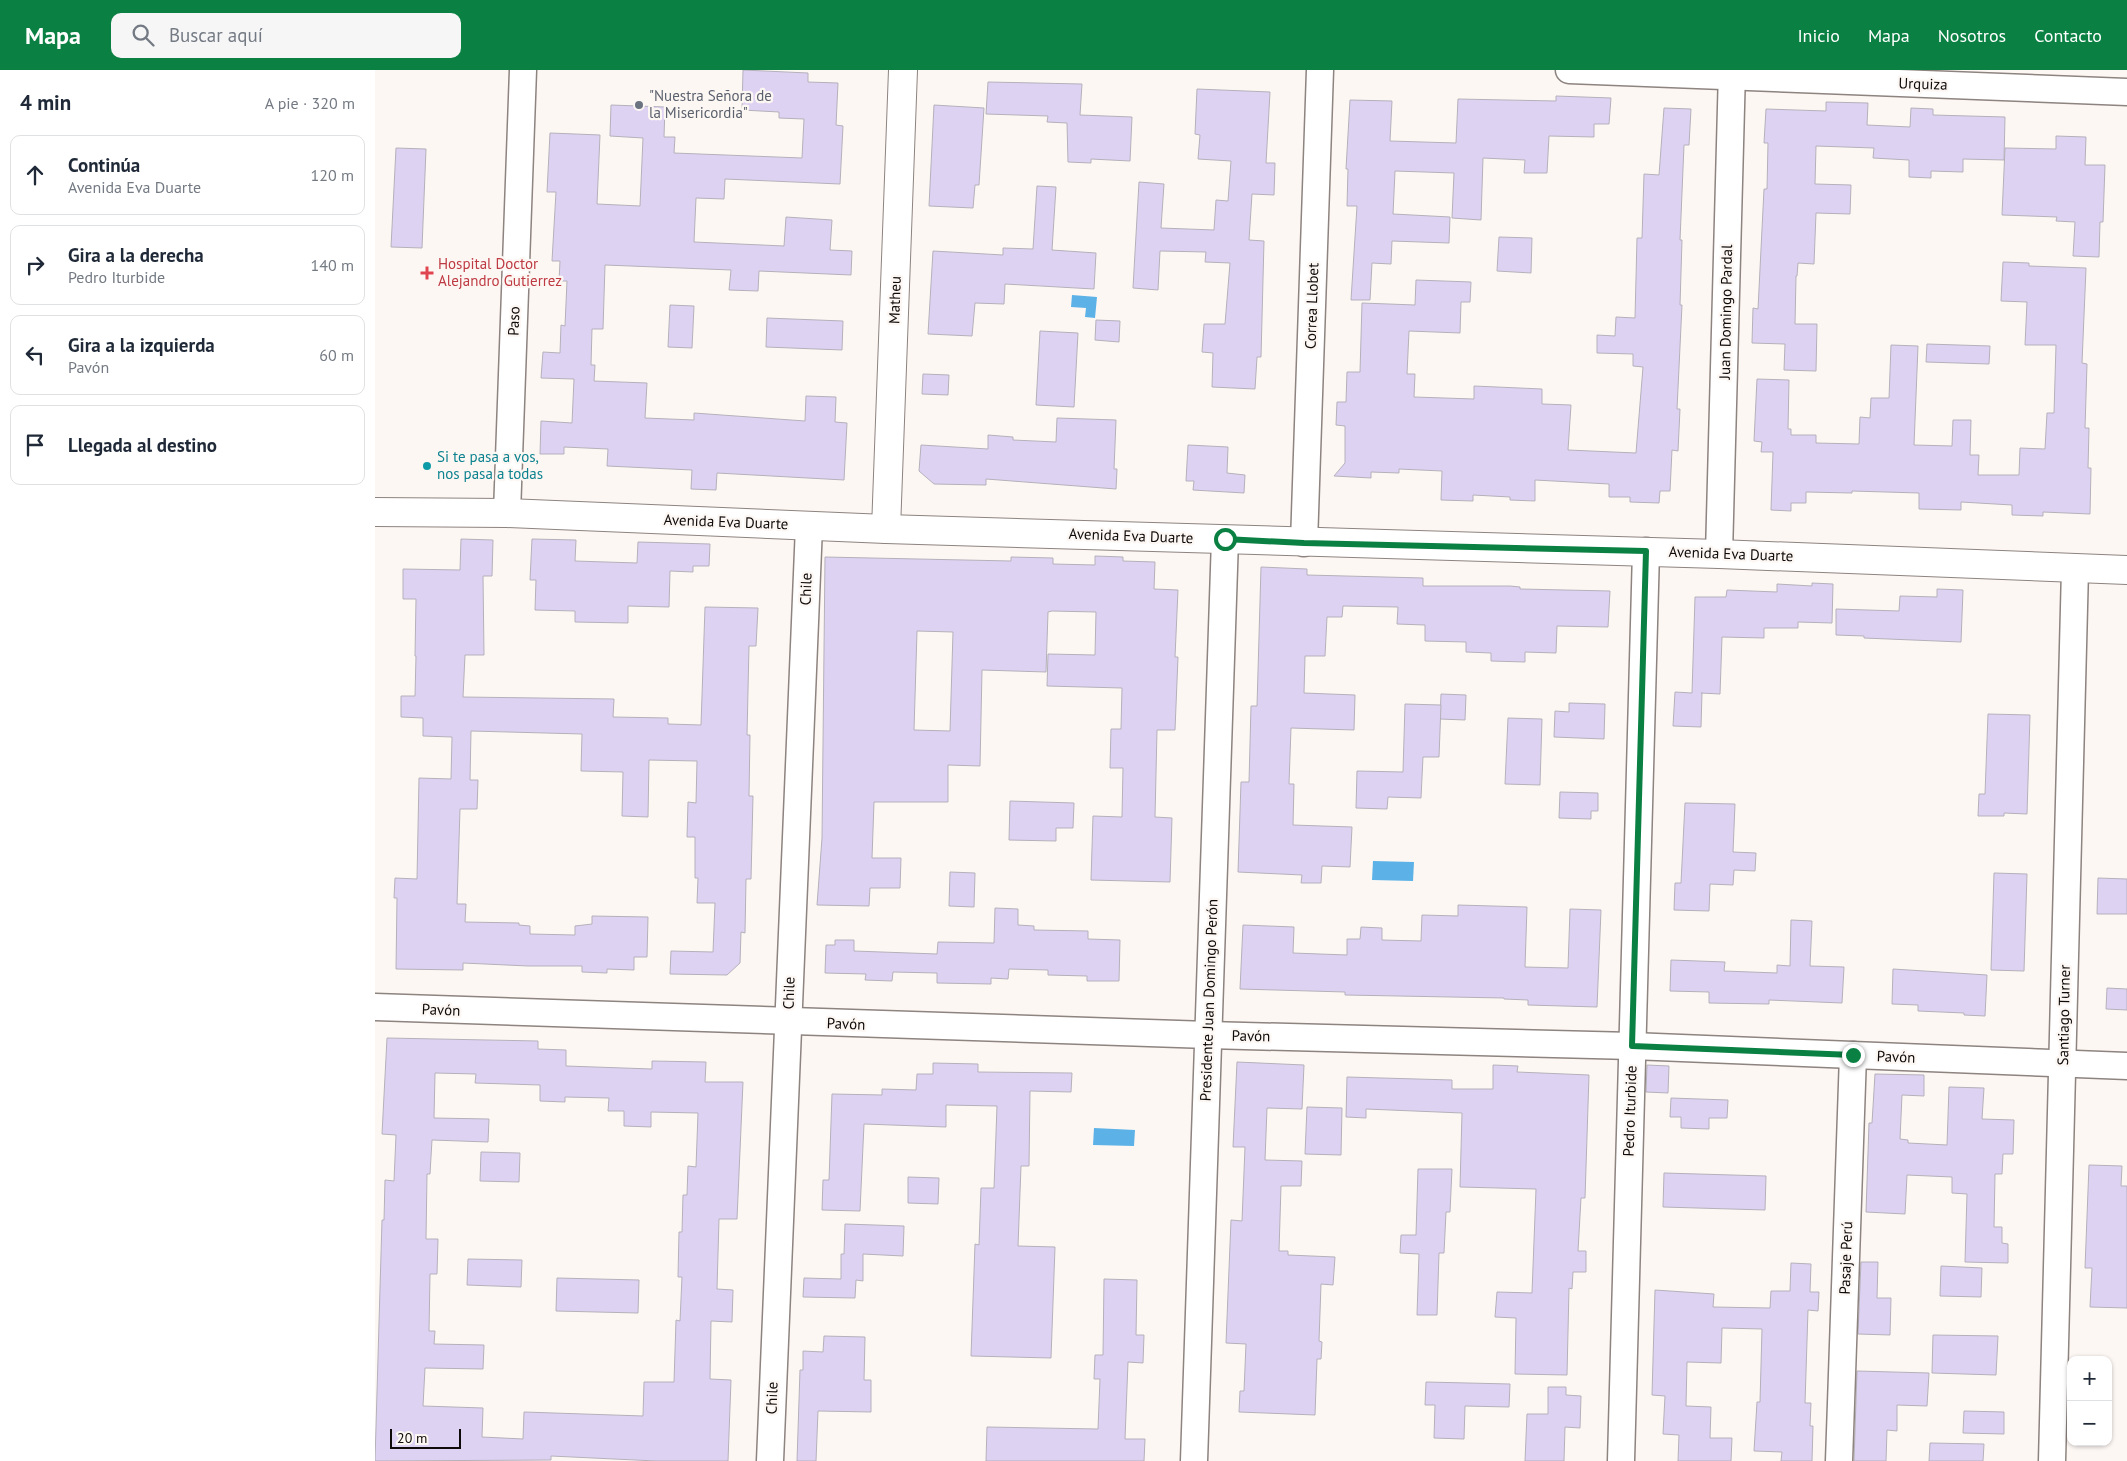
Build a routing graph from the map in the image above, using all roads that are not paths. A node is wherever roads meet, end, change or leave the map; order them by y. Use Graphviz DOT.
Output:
graph roads {
  1 [pos="523,70"];
  2 [pos="903,70"];
  3 [pos="1320,70"];
  4 [pos="1569,70"];
  5 [pos="1732,74"];
  6 [pos="2127,92"];
  7 [pos="375,512"];
  8 [pos="507,513"];
  9 [pos="375,524"];
  10 [pos="809,526"];
  11 [pos="886,529"];
  12 [pos="1225,539"];
  13 [pos="1304,543"];
  14 [pos="1646,551"];
  15 [pos="1719,554"];
  16 [pos="2075,569"];
  17 [pos="2127,570"];
  18 [pos="375,1007"];
  19 [pos="788,1022"];
  20 [pos="1208,1035"];
  21 [pos="1632,1046"];
  22 [pos="1853,1055"];
  23 [pos="2063,1064"];
  24 [pos="2127,1066"];
  25 [pos="770,1461"];
  26 [pos="1194,1461"];
  27 [pos="1621,1461"];
  28 [pos="1839,1461"];
  29 [pos="2052,1461"];
  1 -- 8 [label="street, Paso"];
  2 -- 11 [label="main road, Matheu"];
  3 -- 13 [label="street, Correa Llobet"];
  4 -- 5 [label="street, Urquiza"];
  5 -- 6 [label="street, Urquiza"];
  5 -- 15 [label="street, Juan Domingo Pardal"];
  7 -- 8 [label="main road, Avenida Eva Duarte"];
  7 -- 9 [label="street"];
  8 -- 10 [label="main road, Avenida Eva Duarte"];
  10 -- 11 [label="main road, Avenida Eva Duarte"];
  10 -- 19 [label="street, Chile"];
  11 -- 12 [label="main road, Avenida Eva Duarte"];
  12 -- 13 [label="main road, Avenida Eva Duarte"];
  12 -- 20 [label="street, Presidente Juan Domingo Perón"];
  13 -- 14 [label="main road, Avenida Eva Duarte"];
  14 -- 15 [label="main road, Avenida Eva Duarte"];
  14 -- 21 [label="street, Pedro Iturbide"];
  15 -- 16 [label="main road, Avenida Eva Duarte"];
  16 -- 17 [label="main road, Avenida Eva Duarte"];
  16 -- 23 [label="street, Santiago Turner"];
  18 -- 19 [label="street, Pavón"];
  19 -- 20 [label="street, Pavón"];
  19 -- 25 [label="street, Chile"];
  20 -- 21 [label="street, Pavón"];
  20 -- 26 [label="street, Presidente Juan Domingo Perón"];
  21 -- 22 [label="street, Pavón"];
  21 -- 27 [label="street, Pedro Iturbide"];
  22 -- 23 [label="street, Pavón"];
  22 -- 28 [label="street, Pasaje Perú"];
  23 -- 24 [label="street, Pavón"];
  23 -- 29 [label="street, Santiago Turner"];
}
